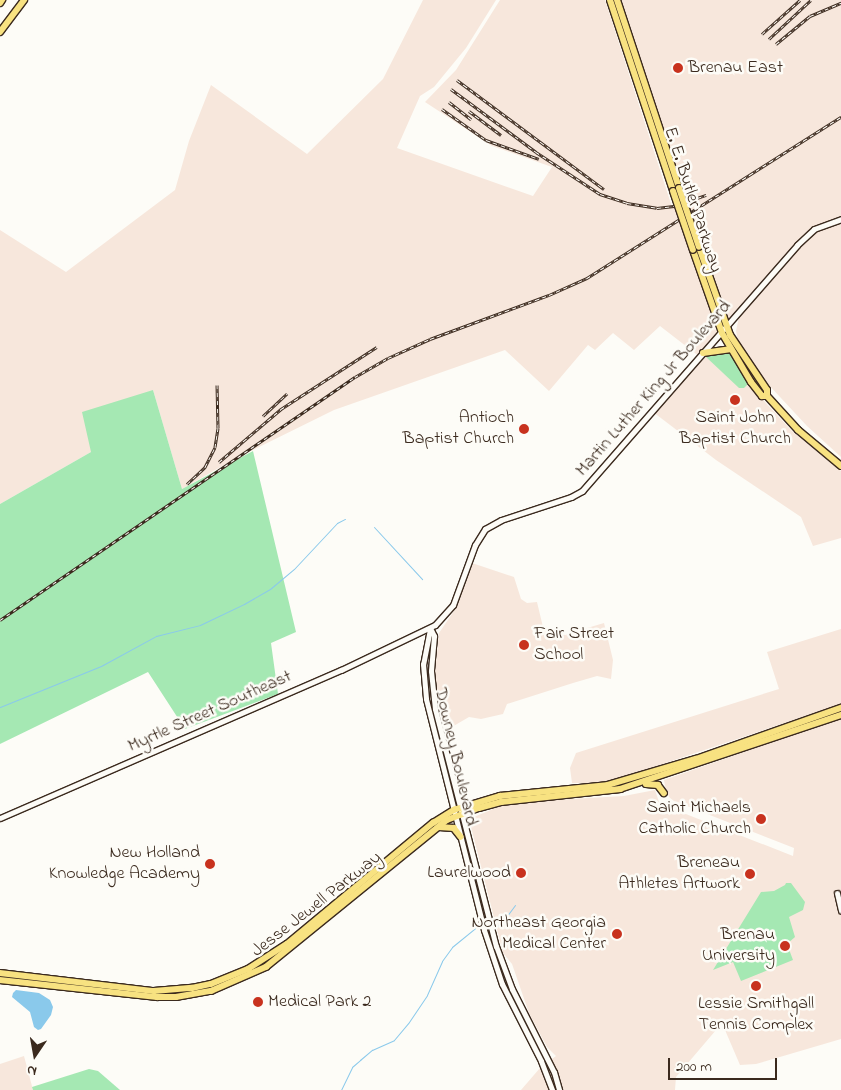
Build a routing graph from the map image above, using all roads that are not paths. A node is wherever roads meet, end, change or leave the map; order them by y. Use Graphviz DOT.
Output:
graph roads {
  1 [pos="2,0"];
  2 [pos="24,0"];
  3 [pos="610,0"];
  4 [pos="617,0"];
  5 [pos="0,3"];
  6 [pos="0,32"];
  7 [pos="676,190"];
  8 [pos="841,219"];
  9 [pos="696,248"];
  10 [pos="727,326"];
  11 [pos="722,333"];
  12 [pos="730,349"];
  13 [pos="703,353"];
  14 [pos="767,396"];
  15 [pos="841,466"];
  16 [pos="430,628"];
  17 [pos="841,708"];
  18 [pos="841,715"];
  19 [pos="620,789"];
  20 [pos="664,793"];
  21 [pos="461,807"];
  22 [pos="454,810"];
  23 [pos="462,814"];
  24 [pos="456,817"];
  25 [pos="0,818"];
  26 [pos="437,827"];
  27 [pos="461,837"];
  28 [pos="837,893"];
  29 [pos="841,911"];
  30 [pos="0,973"];
  31 [pos="0,980"];
  32 [pos="528,1036"];
  33 [pos="539,1041"];
  34 [pos="533,1045"];
  35 [pos="544,1051"];
  36 [pos="558,1088"];
  37 [pos="552,1090"];
  38 [pos="566,1090"];
  1 -- 5 [label="highway"];
  2 -- 6 [label="highway"];
  3 -- 7 [label="highway, E. E. Butler Parkway"];
  4 -- 7 [label="highway, E. E. Butler Parkway"];
  7 -- 9 [label="highway, E. E. Butler Parkway, bridge"];
  8 -- 10 [label="main road, Martin Luther King Jr Boulevard"];
  9 -- 10 [label="highway, E. E. Butler Parkway"];
  9 -- 11 [label="highway, E. E. Butler Parkway"];
  10 -- 11 [label="main road, Martin Luther King Jr Boulevard"];
  10 -- 14 [label="highway, E. E. Butler Parkway"];
  11 -- 12 [label="highway, E. E. Butler Parkway"];
  11 -- 13 [label="main road, Martin Luther King Jr Boulevard"];
  12 -- 13 [label="highway"];
  12 -- 14 [label="highway, E. E. Butler Parkway"];
  13 -- 16 [label="main road, Martin Luther King Jr Boulevard"];
  14 -- 15 [label="highway, E. E. Butler Parkway"];
  16 -- 21 [label="main road, Downey Boulevard"];
  16 -- 22 [label="main road, Downey Boulevard"];
  16 -- 25 [label="main road, Myrtle Street Southeast"];
  17 -- 21 [label="main road, Jesse Jewell Parkway"];
  18 -- 19 [label="main road"];
  19 -- 20 [label="main road"];
  19 -- 23 [label="main road, Jesse Jewell Parkway"];
  21 -- 22 [label="main road, Jesse Jewell Parkway"];
  21 -- 23 [label="main road, Downey Boulevard"];
  22 -- 24 [label="main road, Downey Boulevard"];
  22 -- 30 [label="main road, Jesse Jewell Parkway"];
  23 -- 24 [label="main road, Jesse Jewell Parkway"];
  23 -- 33 [label="main road, Downey Boulevard"];
  24 -- 26 [label="main road, Jesse Jewell Parkway"];
  24 -- 27 [label="main road, Downey Boulevard"];
  26 -- 27 [label="main road"];
  26 -- 31 [label="main road, Jesse Jewell Parkway"];
  27 -- 32 [label="main road, Downey Boulevard"];
  28 -- 29 [label="main road"];
  32 -- 33 [label="main road"];
  32 -- 34 [label="main road, Downey Boulevard"];
  33 -- 35 [label="main road, Downey Boulevard"];
  34 -- 35 [label="main road"];
  34 -- 37 [label="main road, Downey Boulevard"];
  35 -- 36 [label="main road, Downey Boulevard"];
  36 -- 38 [label="main road"];
}
